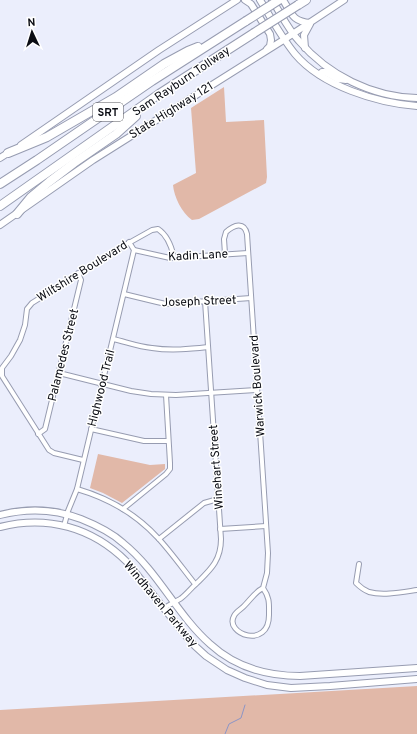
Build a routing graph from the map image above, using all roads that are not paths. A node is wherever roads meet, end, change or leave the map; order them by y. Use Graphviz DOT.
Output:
graph roads {
  1 [pos="237,0"];
  2 [pos="245,0"];
  3 [pos="260,0"];
  4 [pos="272,0"];
  5 [pos="279,0"];
  6 [pos="283,0"];
  7 [pos="306,0"];
  8 [pos="344,0"];
  9 [pos="310,22"];
  10 [pos="293,34"];
  11 [pos="285,39"];
  12 [pos="216,40"];
  13 [pos="291,48"];
  14 [pos="306,48"];
  15 [pos="263,52"];
  16 [pos="320,76"];
  17 [pos="351,82"];
  18 [pos="159,94"];
  19 [pos="417,98"];
  20 [pos="417,106"];
  21 [pos="8,153"];
  22 [pos="0,158"];
  23 [pos="0,184"];
  24 [pos="0,206"];
  25 [pos="16,214"];
  26 [pos="0,225"];
  27 [pos="129,242"];
  28 [pos="134,250"];
  29 [pos="248,253"];
  30 [pos="225,254"];
  31 [pos="174,258"];
  32 [pos="78,273"];
  33 [pos="124,294"];
  34 [pos="251,298"];
  35 [pos="205,301"];
  36 [pos="113,339"];
  37 [pos="208,347"];
  38 [pos="59,373"];
  39 [pos="102,383"];
  40 [pos="257,390"];
  41 [pos="211,393"];
  42 [pos="166,395"];
  43 [pos="91,429"];
  44 [pos="38,434"];
  45 [pos="168,441"];
  46 [pos="83,460"];
  47 [pos="76,489"];
  48 [pos="218,499"];
  49 [pos="123,509"];
  50 [pos="67,514"];
  51 [pos="0,515"];
  52 [pos="64,526"];
  53 [pos="266,526"];
  54 [pos="0,527"];
  55 [pos="220,529"];
  56 [pos="159,539"];
  57 [pos="359,564"];
  58 [pos="195,584"];
  59 [pos="263,588"];
  60 [pos="417,590"];
  61 [pos="174,602"];
  62 [pos="164,608"];
  63 [pos="417,668"];
  64 [pos="329,674"];
  65 [pos="417,679"];
  66 [pos="330,686"];
  1 -- 21 [label="main road"];
  2 -- 15 [label="main road"];
  3 -- 11 [label="main road"];
  4 -- 10 [label="main road"];
  5 -- 12 [label="highway, Sam Rayburn Tollway / SRT, bridge"];
  6 -- 9 [label="main road"];
  7 -- 18 [label="highway, Sam Rayburn Tollway / SRT, bridge"];
  8 -- 9 [label="main road, State Highway 121"];
  9 -- 10 [label="main road, State Highway 121"];
  9 -- 14 [label="main road"];
  10 -- 11 [label="main road, State Highway 121"];
  10 -- 14 [label="main road"];
  11 -- 13 [label="main road"];
  11 -- 15 [label="main road, State Highway 121"];
  12 -- 21 [label="highway"];
  12 -- 23 [label="highway, Sam Rayburn Tollway / SRT"];
  13 -- 15 [label="main road"];
  13 -- 16 [label="main road"];
  14 -- 17 [label="main road"];
  15 -- 25 [label="main road, State Highway 121"];
  16 -- 17 [label="main road"];
  16 -- 20 [label="main road"];
  17 -- 19 [label="main road"];
  18 -- 24 [label="highway, Sam Rayburn Tollway / SRT"];
  18 -- 25 [label="highway"];
  21 -- 22 [label="main road"];
  25 -- 26 [label="main road, State Highway 121"];
  27 -- 28 [label="street"];
  27 -- 31 [label="street, Wiltshire Boulevard"];
  27 -- 32 [label="street, Wiltshire Boulevard"];
  28 -- 31 [label="street, Kadin Lane"];
  28 -- 33 [label="street, Highwood Trail"];
  29 -- 30 [label="street, Kadin Lane"];
  29 -- 30 [label="street, Warwick Boulevard"];
  29 -- 34 [label="street, Warwick Boulevard"];
  30 -- 31 [label="street, Kadin Lane"];
  32 -- 38 [label="street, Palamedes Street"];
  32 -- 44 [label="street, Wiltshire Boulevard"];
  33 -- 35 [label="street, Joseph Street"];
  33 -- 36 [label="street, Highwood Trail"];
  34 -- 35 [label="street, Joseph Street"];
  34 -- 40 [label="street, Warwick Boulevard"];
  35 -- 37 [label="street, Winehart Street"];
  36 -- 37 [label="street"];
  36 -- 39 [label="street, Highwood Trail"];
  37 -- 41 [label="street, Winehart Street"];
  38 -- 39 [label="street"];
  38 -- 44 [label="street, Palamedes Street"];
  39 -- 42 [label="street"];
  39 -- 43 [label="street, Highwood Trail"];
  40 -- 41 [label="street"];
  40 -- 53 [label="street, Warwick Boulevard"];
  41 -- 42 [label="street"];
  41 -- 48 [label="street, Winehart Street"];
  42 -- 45 [label="street"];
  43 -- 45 [label="street"];
  43 -- 46 [label="street, Highwood Trail"];
  44 -- 46 [label="street, Wiltshire Boulevard"];
  45 -- 49 [label="street"];
  46 -- 47 [label="street, Highwood Trail"];
  47 -- 49 [label="street"];
  47 -- 50 [label="street, Highwood Trail"];
  48 -- 55 [label="street, Winehart Street"];
  48 -- 56 [label="street"];
  49 -- 56 [label="street"];
  50 -- 51 [label="main road, Windhaven Parkway"];
  50 -- 52 [label="street, Highwood Trail"];
  50 -- 61 [label="main road, Windhaven Parkway"];
  52 -- 54 [label="main road, Windhaven Parkway"];
  52 -- 62 [label="main road, Windhaven Parkway"];
  53 -- 55 [label="street"];
  53 -- 59 [label="street, Warwick Boulevard"];
  55 -- 58 [label="street, Winehart Street"];
  56 -- 58 [label="street"];
  57 -- 60 [label="street"];
  58 -- 61 [label="street, Winehart Street"];
  59 -- 59 [label="street, Warwick Boulevard"];
  61 -- 62 [label="street, Winehart Street"];
  61 -- 64 [label="main road, Windhaven Parkway"];
  62 -- 66 [label="main road, Windhaven Parkway"];
  63 -- 64 [label="main road, Windhaven Parkway"];
  64 -- 66 [label="main road"];
  65 -- 66 [label="main road, Windhaven Parkway"];
}
